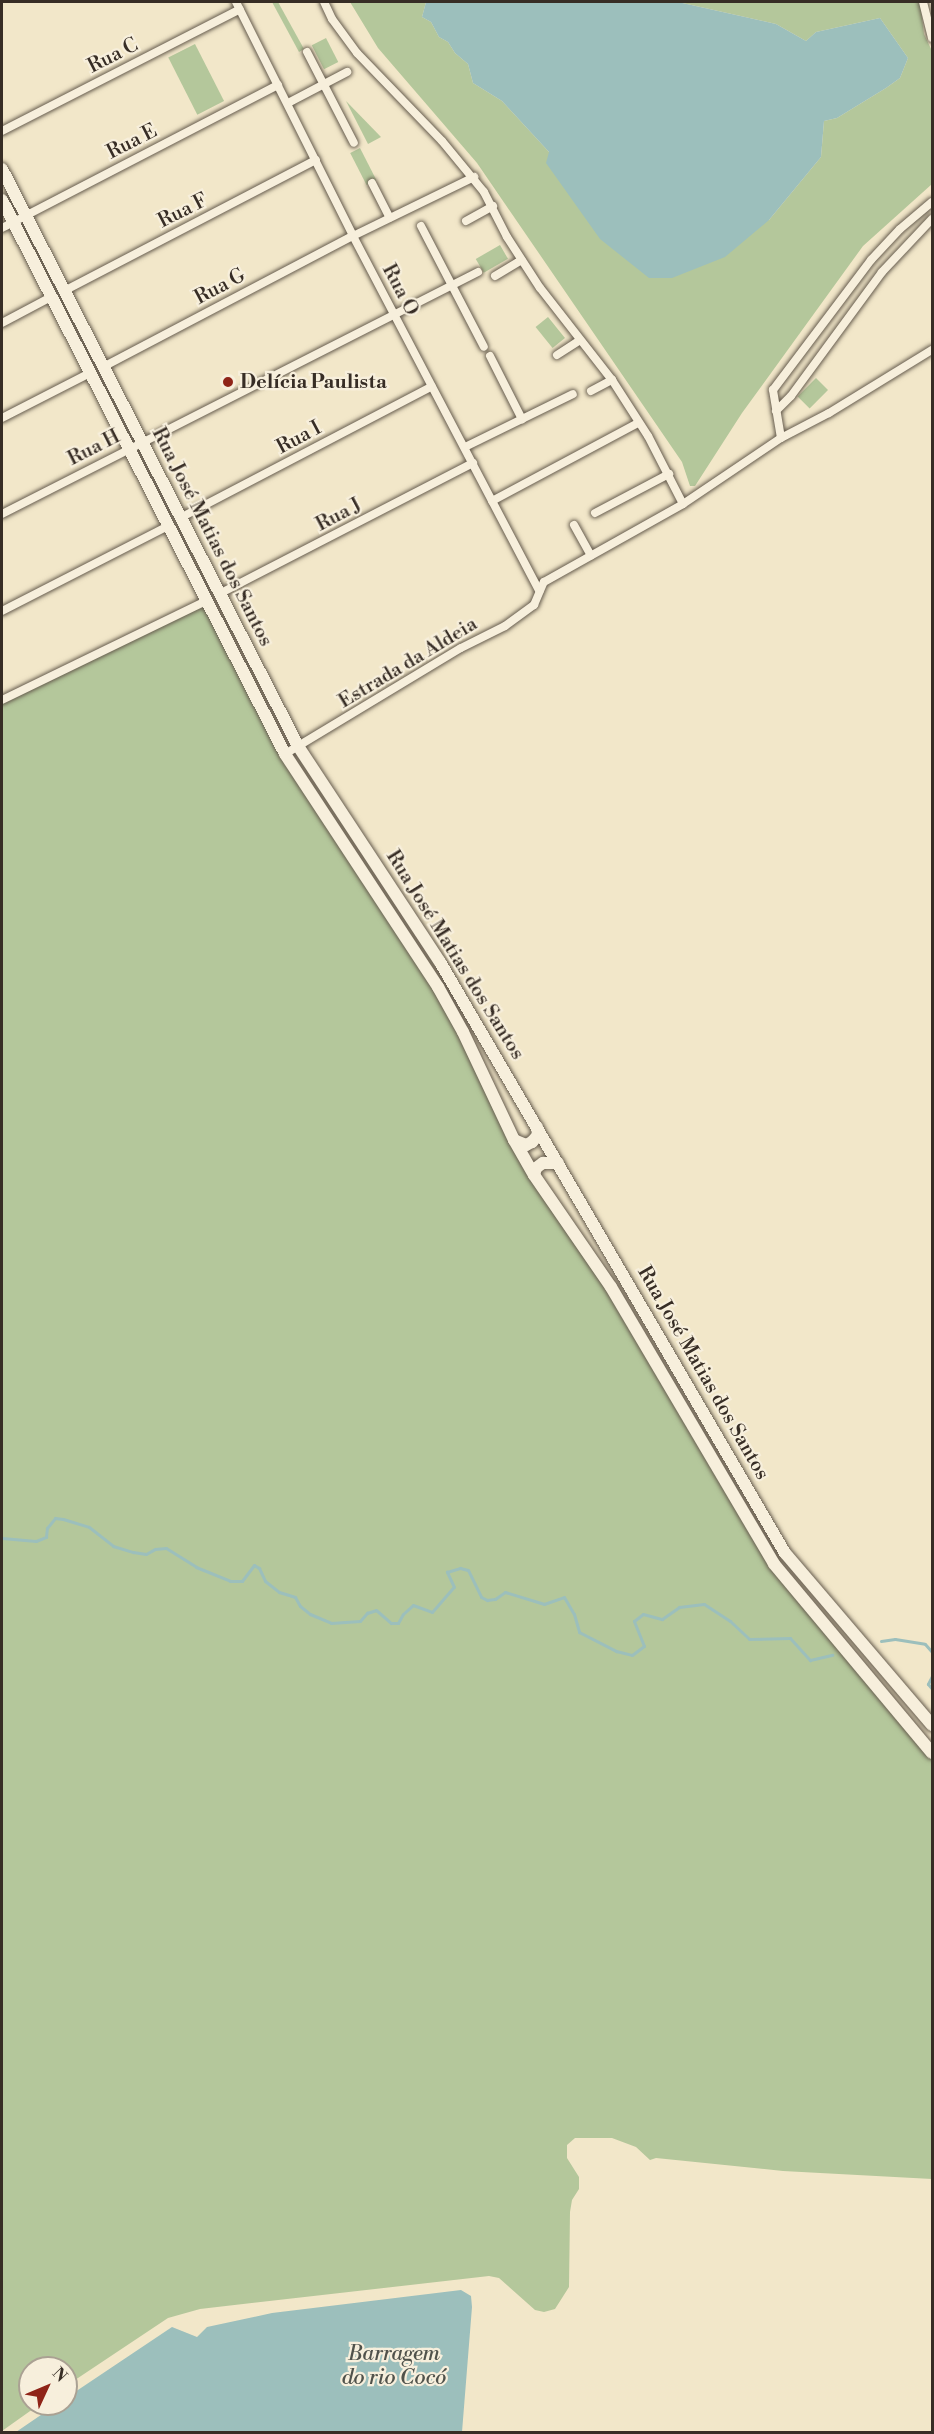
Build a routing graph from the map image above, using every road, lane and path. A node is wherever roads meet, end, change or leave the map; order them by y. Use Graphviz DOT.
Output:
graph roads {
  1 [pos="324,2"];
  2 [pos="923,2"];
  3 [pos="238,5"];
  4 [pos="933,39"];
  5 [pos="307,52"];
  6 [pos="347,72"];
  7 [pos="278,85"];
  8 [pos="324,85"];
  9 [pos="288,103"];
  10 [pos="2,131"];
  11 [pos="354,142"];
  12 [pos="316,160"];
  13 [pos="2,169"];
  14 [pos="474,177"];
  15 [pos="372,183"];
  16 [pos="2,200"];
  17 [pos="933,202"];
  18 [pos="494,206"];
  19 [pos="26,216"];
  20 [pos="390,218"];
  21 [pos="933,219"];
  22 [pos="466,220"];
  23 [pos="7,225"];
  24 [pos="421,226"];
  25 [pos="353,236"];
  26 [pos="522,260"];
  27 [pos="478,272"];
  28 [pos="495,276"];
  29 [pos="453,285"];
  30 [pos="64,291"];
  31 [pos="51,297"];
  32 [pos="395,314"];
  33 [pos="2,323"];
  34 [pos="580,340"];
  35 [pos="484,346"];
  36 [pos="933,350"];
  37 [pos="557,355"];
  38 [pos="490,356"];
  39 [pos="103,367"];
  40 [pos="90,373"];
  41 [pos="612,380"];
  42 [pos="432,386"];
  43 [pos="591,391"];
  44 [pos="573,394"];
  45 [pos="776,411"];
  46 [pos="2,418"];
  47 [pos="522,419"];
  48 [pos="638,423"];
  49 [pos="781,438"];
  50 [pos="142,442"];
  51 [pos="465,447"];
  52 [pos="129,449"];
  53 [pos="473,463"];
  54 [pos="669,474"];
  55 [pos="492,501"];
  56 [pos="683,504"];
  57 [pos="595,513"];
  58 [pos="2,514"];
  59 [pos="180,518"];
  60 [pos="574,525"];
  61 [pos="168,526"];
  62 [pos="591,556"];
  63 [pos="539,591"];
  64 [pos="219,594"];
  65 [pos="206,601"];
  66 [pos="2,611"];
  67 [pos="2,700"];
  68 [pos="298,746"];
  69 [pos="285,754"];
  70 [pos="537,1127"];
  71 [pos="514,1140"];
  72 [pos="558,1162"];
  73 [pos="534,1175"];
  74 [pos="933,1725"];
  75 [pos="933,1753"];
  1 -- 14 [label="street"];
  2 -- 4 [label="street"];
  3 -- 7 [label="street, Rua O"];
  3 -- 10 [label="street, Rua C"];
  5 -- 8 [label="street"];
  6 -- 8 [label="street"];
  7 -- 9 [label="street, Rua O"];
  7 -- 19 [label="street, Rua E"];
  8 -- 9 [label="street"];
  8 -- 11 [label="street"];
  9 -- 12 [label="street, Rua O"];
  12 -- 25 [label="street, Rua O"];
  12 -- 30 [label="street, Rua F"];
  13 -- 19 [label="main road, Rua José Matias dos Santos"];
  14 -- 18 [label="street"];
  14 -- 20 [label="street, Rua G"];
  15 -- 20 [label="street"];
  16 -- 23 [label="main road, Rua José Matias dos Santos"];
  17 -- 45 [label="street"];
  18 -- 22 [label="street"];
  18 -- 26 [label="street"];
  19 -- 23 [label="street, Rua E"];
  19 -- 30 [label="main road, Rua José Matias dos Santos"];
  20 -- 25 [label="street, Rua G"];
  21 -- 45 [label="street"];
  23 -- 31 [label="main road, Rua José Matias dos Santos"];
  24 -- 29 [label="street"];
  25 -- 32 [label="street, Rua O"];
  25 -- 39 [label="street, Rua G"];
  26 -- 28 [label="street"];
  26 -- 34 [label="street"];
  27 -- 29 [label="street, Rua H"];
  29 -- 32 [label="street, Rua H"];
  29 -- 35 [label="street"];
  30 -- 39 [label="main road, Rua José Matias dos Santos"];
  31 -- 33 [label="street"];
  31 -- 40 [label="main road, Rua José Matias dos Santos"];
  32 -- 42 [label="street, Rua O"];
  32 -- 50 [label="street, Rua H"];
  34 -- 37 [label="street"];
  34 -- 41 [label="street"];
  36 -- 49 [label="street, Estrada da Aldeia"];
  38 -- 47 [label="street"];
  39 -- 50 [label="main road, Rua José Matias dos Santos"];
  40 -- 46 [label="street"];
  40 -- 52 [label="main road, Rua José Matias dos Santos"];
  41 -- 43 [label="street"];
  41 -- 48 [label="street"];
  42 -- 51 [label="street, Rua O"];
  42 -- 59 [label="street, Rua I"];
  44 -- 47 [label="street"];
  45 -- 49 [label="street"];
  47 -- 51 [label="street"];
  48 -- 54 [label="street"];
  48 -- 55 [label="street"];
  49 -- 56 [label="street, Estrada da Aldeia"];
  50 -- 52 [label="street, Rua H"];
  50 -- 59 [label="main road, Rua José Matias dos Santos"];
  51 -- 53 [label="street, Rua O"];
  52 -- 58 [label="street, Rua H"];
  52 -- 61 [label="main road, Rua José Matias dos Santos"];
  53 -- 55 [label="street, Rua O"];
  53 -- 64 [label="street, Rua J"];
  54 -- 56 [label="street"];
  54 -- 57 [label="street"];
  55 -- 63 [label="street, Rua O"];
  56 -- 62 [label="street, Estrada da Aldeia"];
  59 -- 64 [label="main road, Rua José Matias dos Santos"];
  60 -- 62 [label="street"];
  61 -- 65 [label="main road, Rua José Matias dos Santos"];
  61 -- 66 [label="street"];
  62 -- 63 [label="street, Estrada da Aldeia"];
  63 -- 68 [label="street, Estrada da Aldeia"];
  64 -- 68 [label="main road, Rua José Matias dos Santos"];
  65 -- 67 [label="street"];
  65 -- 69 [label="main road, Rua José Matias dos Santos"];
  68 -- 69 [label="street, Estrada da Aldeia"];
  68 -- 70 [label="main road, Rua José Matias dos Santos"];
  69 -- 71 [label="main road, Rua José Matias dos Santos"];
  70 -- 71 [label="main road"];
  70 -- 72 [label="main road, Rua José Matias dos Santos"];
  71 -- 73 [label="main road, Rua José Matias dos Santos"];
  72 -- 73 [label="main road"];
  72 -- 74 [label="main road, Rua José Matias dos Santos"];
  73 -- 75 [label="main road, Rua José Matias dos Santos"];
}
